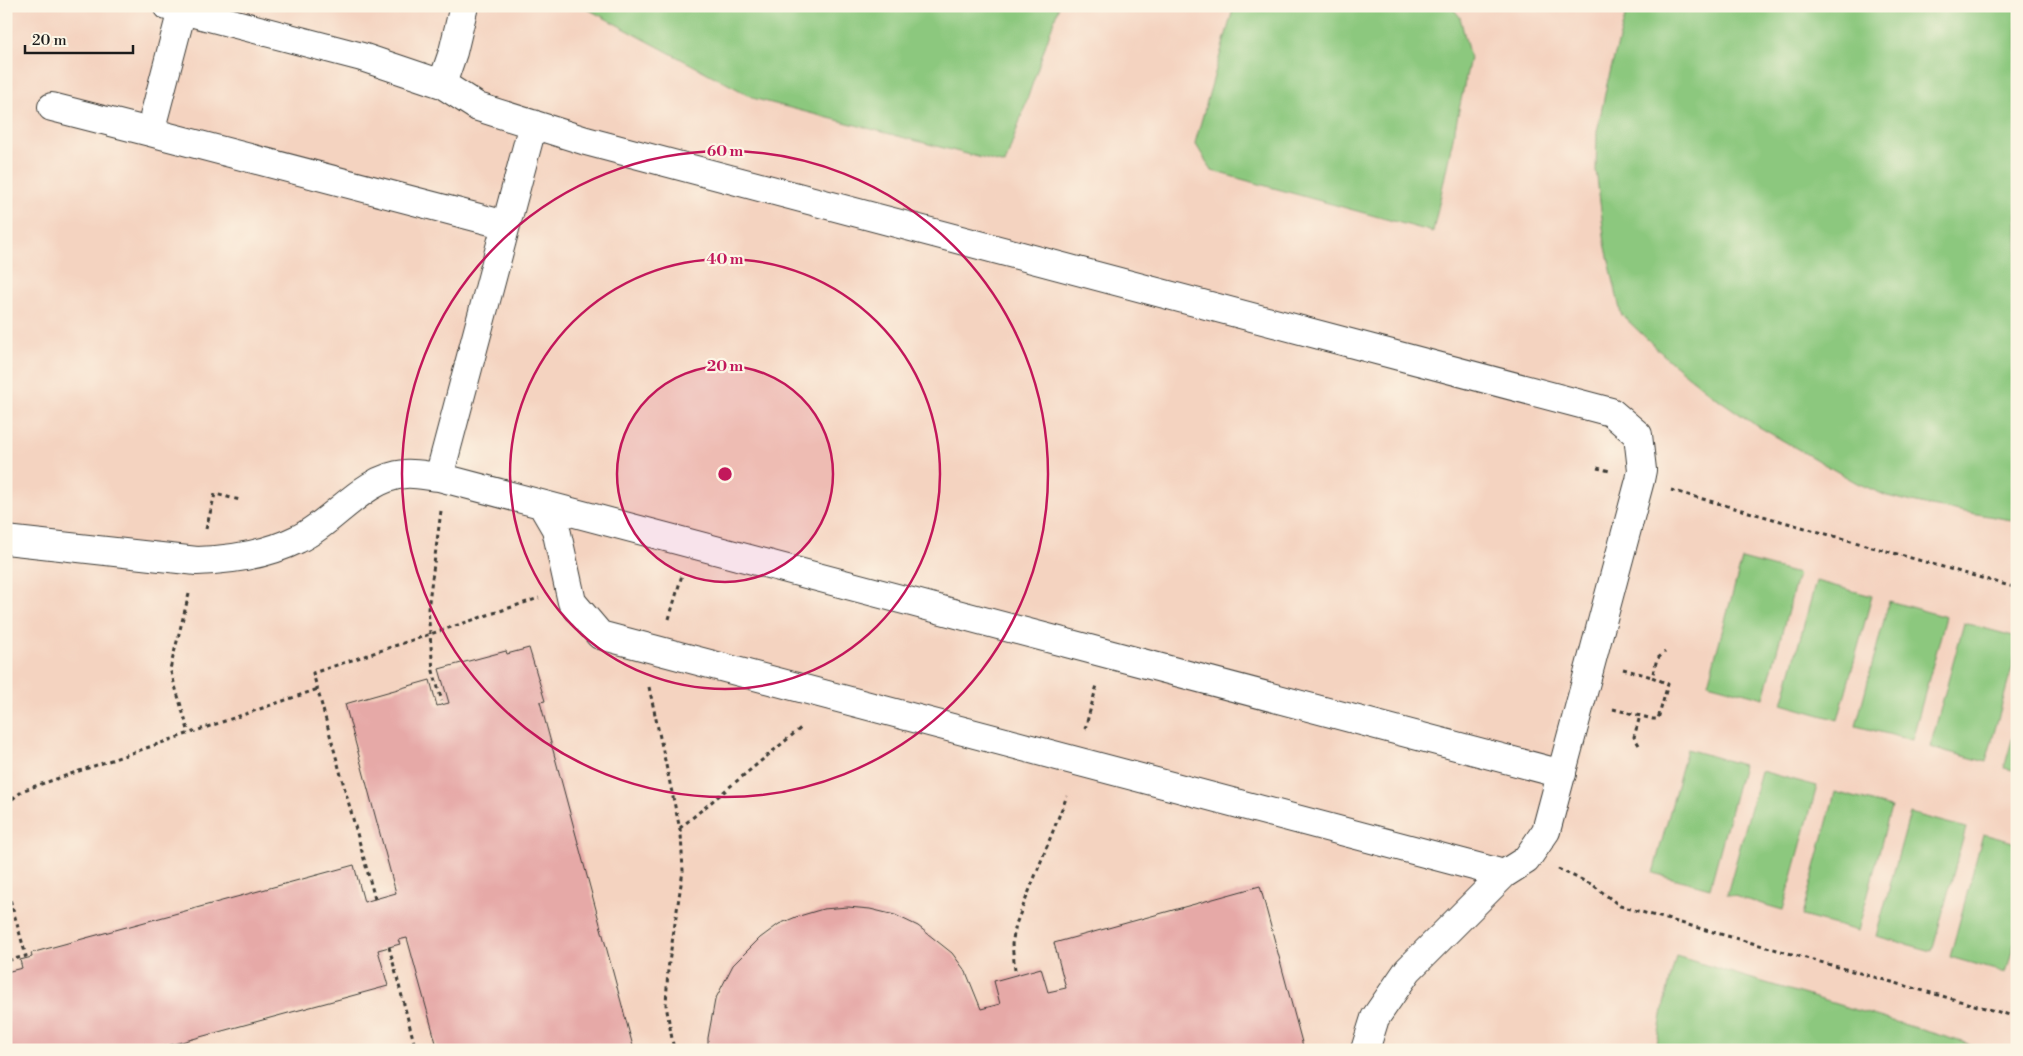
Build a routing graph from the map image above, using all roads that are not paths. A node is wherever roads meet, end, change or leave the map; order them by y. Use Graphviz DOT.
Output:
graph roads {
  1 [pos="464,6"];
  2 [pos="175,8"];
  3 [pos="442,84"];
  4 [pos="52,107"];
  5 [pos="533,124"];
  6 [pos="150,132"];
  7 [pos="506,225"];
  8 [pos="439,477"];
  9 [pos="542,504"];
  10 [pos="6,540"];
  11 [pos="1562,774"];
  12 [pos="1515,867"];
  13 [pos="1366,1050"];
  1 -- 3 [label="lane"];
  2 -- 3 [label="lane"];
  2 -- 6 [label="lane"];
  3 -- 5 [label="lane"];
  4 -- 6 [label="lane"];
  5 -- 7 [label="lane"];
  5 -- 11 [label="lane"];
  6 -- 7 [label="lane"];
  7 -- 8 [label="lane"];
  8 -- 9 [label="lane"];
  8 -- 10 [label="lane"];
  9 -- 11 [label="lane"];
  9 -- 12 [label="lane"];
  11 -- 12 [label="lane"];
  12 -- 13 [label="lane"];
}
